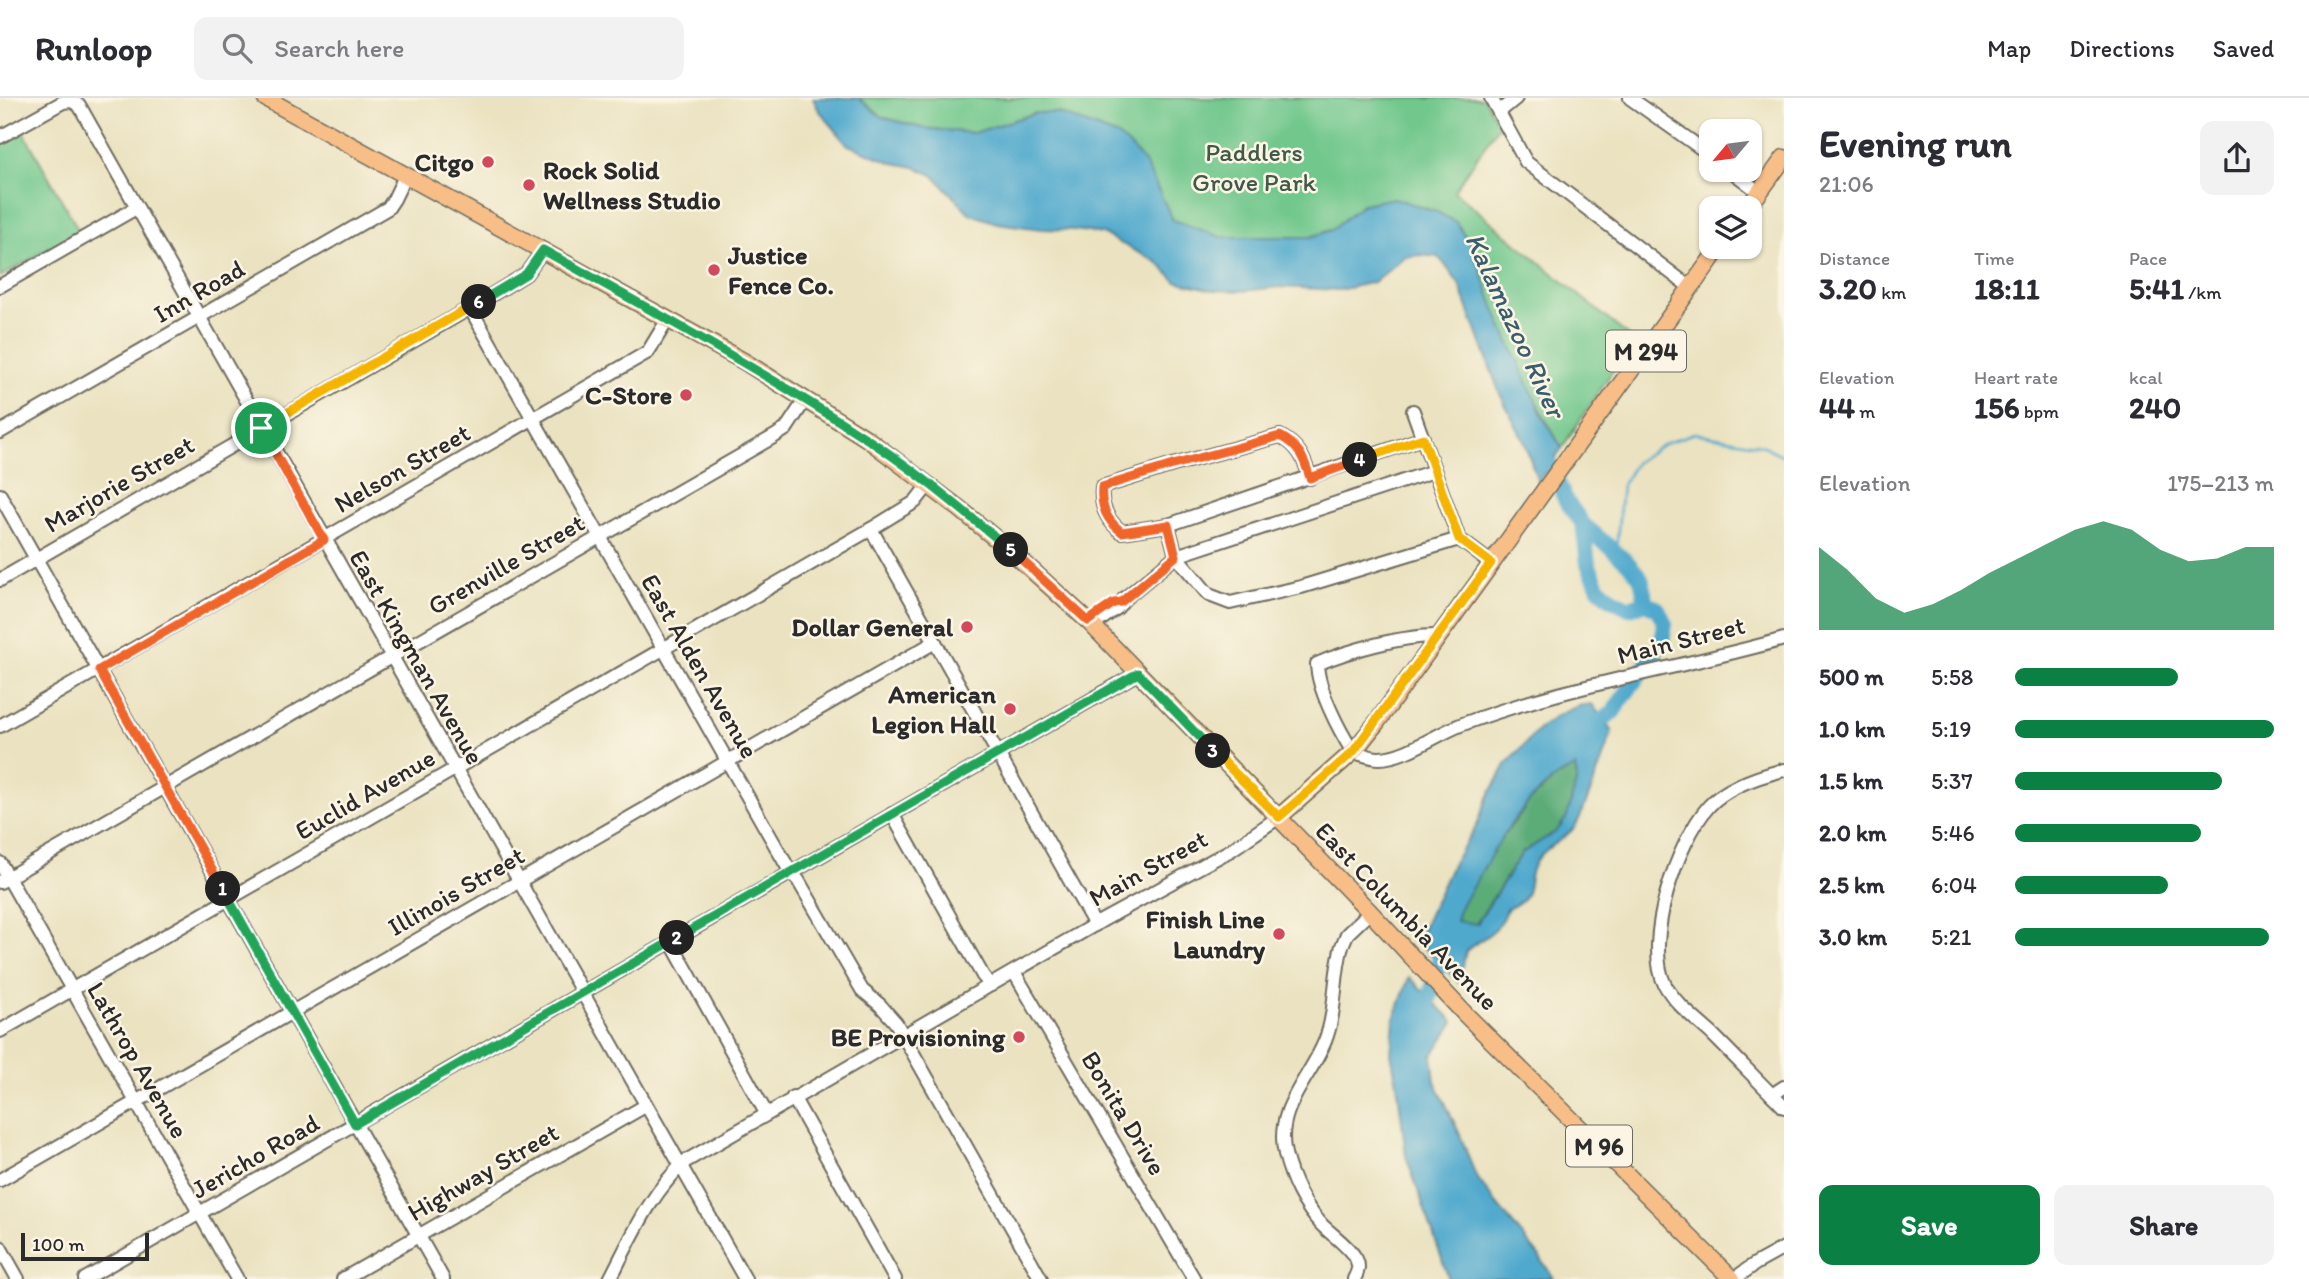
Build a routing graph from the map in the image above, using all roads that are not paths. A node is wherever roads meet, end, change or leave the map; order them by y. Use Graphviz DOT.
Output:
graph roads {
  1 [pos="265,98"];
  2 [pos="1491,98"];
  3 [pos="1516,98"];
  4 [pos="1630,98"];
  5 [pos="1499,112"];
  6 [pos="0,137"];
  7 [pos="1699,147"];
  8 [pos="1784,158"];
  9 [pos="406,174"];
  10 [pos="1746,182"];
  11 [pos="1759,192"];
  12 [pos="1756,196"];
  13 [pos="136,208"];
  14 [pos="543,250"];
  15 [pos="1712,259"];
  16 [pos="0,286"];
  17 [pos="1691,288"];
  18 [pos="470,308"];
  19 [pos="199,318"];
  20 [pos="668,319"];
  21 [pos="806,400"];
  22 [pos="1413,411"];
  23 [pos="533,418"];
  24 [pos="261,428"];
  25 [pos="0,432"];
  26 [pos="1423,438"];
  27 [pos="1434,471"];
  28 [pos="1310,478"];
  29 [pos="929,484"];
  30 [pos="0,495"];
  31 [pos="1168,525"];
  32 [pos="870,529"];
  33 [pos="600,537"];
  34 [pos="1459,539"];
  35 [pos="324,540"];
  36 [pos="1176,556"];
  37 [pos="36,559"];
  38 [pos="1491,563"];
  39 [pos="0,580"];
  40 [pos="1090,623"];
  41 [pos="1439,636"];
  42 [pos="1784,639"];
  43 [pos="934,642"];
  44 [pos="663,649"];
  45 [pos="391,657"];
  46 [pos="99,670"];
  47 [pos="1138,673"];
  48 [pos="0,726"];
  49 [pos="1353,752"];
  50 [pos="997,754"];
  51 [pos="727,761"];
  52 [pos="454,769"];
  53 [pos="1784,770"];
  54 [pos="165,788"];
  55 [pos="892,814"];
  56 [pos="1279,817"];
  57 [pos="0,863"];
  58 [pos="791,873"];
  59 [pos="4,880"];
  60 [pos="519,881"];
  61 [pos="229,899"];
  62 [pos="1370,912"];
  63 [pos="1095,925"];
  64 [pos="671,942"];
  65 [pos="1014,972"];
  66 [pos="991,985"];
  67 [pos="72,990"];
  68 [pos="582,993"];
  69 [pos="291,1011"];
  70 [pos="0,1031"];
  71 [pos="903,1036"];
  72 [pos="1784,1087"];
  73 [pos="1772,1095"];
  74 [pos="793,1097"];
  75 [pos="136,1102"];
  76 [pos="645,1106"];
  77 [pos="1784,1107"];
  78 [pos="766,1113"];
  79 [pos="355,1124"];
  80 [pos="680,1166"];
  81 [pos="0,1180"];
  82 [pos="200,1214"];
  83 [pos="418,1236"];
  84 [pos="0,1247"];
  85 [pos="1784,1248"];
  86 [pos="18,1279"];
  87 [pos="85,1279"];
  88 [pos="237,1279"];
  89 [pos="343,1279"];
  90 [pos="443,1279"];
  91 [pos="610,1279"];
  92 [pos="745,1279"];
  93 [pos="895,1279"];
  94 [pos="1041,1279"];
  95 [pos="1194,1279"];
  96 [pos="1354,1279"];
  97 [pos="1733,1279"];
  1 -- 9 [label="main road, East Columbia Avenue / M 96"];
  2 -- 5 [label="street"];
  3 -- 5 [label="street"];
  4 -- 7 [label="street"];
  5 -- 17 [label="street"];
  6 -- 13 [label="street, East Kingman Avenue"];
  8 -- 11 [label="main road"];
  9 -- 14 [label="main road, East Columbia Avenue / M 96"];
  9 -- 19 [label="street, Inn Road"];
  10 -- 11 [label="street"];
  11 -- 12 [label="main road"];
  13 -- 16 [label="street"];
  13 -- 19 [label="street, East Kingman Avenue"];
  14 -- 18 [label="street, Marjorie Street"];
  14 -- 20 [label="main road, East Columbia Avenue / M 96"];
  15 -- 17 [label="main road, M 294"];
  17 -- 38 [label="main road, M 294"];
  18 -- 23 [label="street, East Alden Avenue"];
  18 -- 24 [label="street, Marjorie Street"];
  19 -- 24 [label="street, East Kingman Avenue"];
  19 -- 25 [label="street, Inn Road"];
  20 -- 21 [label="main road, East Columbia Avenue / M 96"];
  20 -- 23 [label="street, Nelson Street"];
  21 -- 29 [label="main road, East Columbia Avenue / M 96"];
  21 -- 33 [label="street, Grenville Street"];
  22 -- 26 [label="street"];
  23 -- 33 [label="street, East Alden Avenue"];
  23 -- 35 [label="street, Nelson Street"];
  24 -- 35 [label="street, East Kingman Avenue"];
  24 -- 37 [label="street, Marjorie Street"];
  26 -- 27 [label="street"];
  26 -- 28 [label="street"];
  27 -- 34 [label="street"];
  27 -- 36 [label="street"];
  28 -- 31 [label="street"];
  28 -- 31 [label="street"];
  29 -- 32 [label="street, Euclid Avenue"];
  29 -- 40 [label="main road, East Columbia Avenue / M 96"];
  30 -- 37 [label="street"];
  31 -- 36 [label="street"];
  32 -- 43 [label="street"];
  32 -- 44 [label="street, Euclid Avenue"];
  33 -- 44 [label="street, East Alden Avenue"];
  33 -- 45 [label="street, Grenville Street"];
  34 -- 36 [label="street"];
  34 -- 38 [label="street"];
  35 -- 45 [label="street, East Kingman Avenue"];
  35 -- 46 [label="street, Nelson Street"];
  36 -- 40 [label="street"];
  37 -- 39 [label="street, Marjorie Street"];
  37 -- 46 [label="street"];
  38 -- 41 [label="main road, M 294"];
  40 -- 47 [label="main road, East Columbia Avenue / M 96"];
  41 -- 49 [label="main road, M 294"];
  41 -- 49 [label="street"];
  42 -- 49 [label="street, Main Street"];
  43 -- 50 [label="street"];
  43 -- 51 [label="street, Illinois Street"];
  44 -- 51 [label="street, East Alden Avenue"];
  44 -- 52 [label="street, Euclid Avenue"];
  45 -- 52 [label="street, East Kingman Avenue"];
  45 -- 54 [label="street, Grenville Street"];
  46 -- 48 [label="street, Nelson Street"];
  46 -- 54 [label="street"];
  47 -- 50 [label="street, Jericho Road"];
  47 -- 56 [label="main road, East Columbia Avenue / M 96"];
  49 -- 56 [label="main road, Main Street / M 294"];
  50 -- 55 [label="street, Jericho Road"];
  50 -- 63 [label="street"];
  51 -- 58 [label="street, East Alden Avenue"];
  51 -- 60 [label="street, Illinois Street"];
  52 -- 60 [label="street, East Kingman Avenue"];
  52 -- 61 [label="street, Euclid Avenue"];
  53 -- 73 [label="street"];
  54 -- 59 [label="street, Grenville Street"];
  54 -- 61 [label="street"];
  55 -- 58 [label="street, Jericho Road"];
  55 -- 66 [label="street"];
  56 -- 62 [label="main road, East Columbia Avenue / M 96"];
  56 -- 63 [label="street, Main Street"];
  57 -- 59 [label="street, Lathrop Avenue"];
  58 -- 64 [label="street, Jericho Road"];
  58 -- 71 [label="street, East Alden Avenue"];
  59 -- 67 [label="street, Lathrop Avenue"];
  60 -- 68 [label="street, East Kingman Avenue"];
  60 -- 69 [label="street, Illinois Street"];
  61 -- 67 [label="street, Euclid Avenue"];
  61 -- 69 [label="street"];
  62 -- 96 [label="street"];
  62 -- 97 [label="main road, East Columbia Avenue / M 96"];
  63 -- 65 [label="street, Main Street"];
  64 -- 68 [label="street, Jericho Road"];
  64 -- 78 [label="street"];
  65 -- 66 [label="street, Main Street"];
  65 -- 95 [label="street, Bonita Drive"];
  66 -- 71 [label="street, Main Street"];
  67 -- 70 [label="street, Euclid Avenue"];
  67 -- 75 [label="street, Lathrop Avenue"];
  68 -- 76 [label="street, East Kingman Avenue"];
  68 -- 79 [label="street, Jericho Road"];
  69 -- 75 [label="street, Illinois Street"];
  69 -- 79 [label="street"];
  71 -- 74 [label="street, Main Street"];
  71 -- 94 [label="street, East Alden Avenue"];
  72 -- 73 [label="street"];
  73 -- 77 [label="street"];
  74 -- 78 [label="street, Main Street"];
  74 -- 93 [label="street"];
  75 -- 81 [label="street, Illinois Street"];
  75 -- 82 [label="street, Lathrop Avenue"];
  76 -- 80 [label="street, East Kingman Avenue"];
  76 -- 83 [label="street, Highway Street"];
  78 -- 80 [label="street, Main Street"];
  79 -- 82 [label="street, Jericho Road"];
  79 -- 83 [label="street"];
  80 -- 91 [label="street, Main Street"];
  80 -- 92 [label="street, East Kingman Avenue"];
  82 -- 87 [label="street, Jericho Road"];
  82 -- 88 [label="street, Lathrop Avenue"];
  83 -- 89 [label="street, Highway Street"];
  83 -- 90 [label="street"];
  84 -- 86 [label="street"];
  85 -- 97 [label="street"];
}
